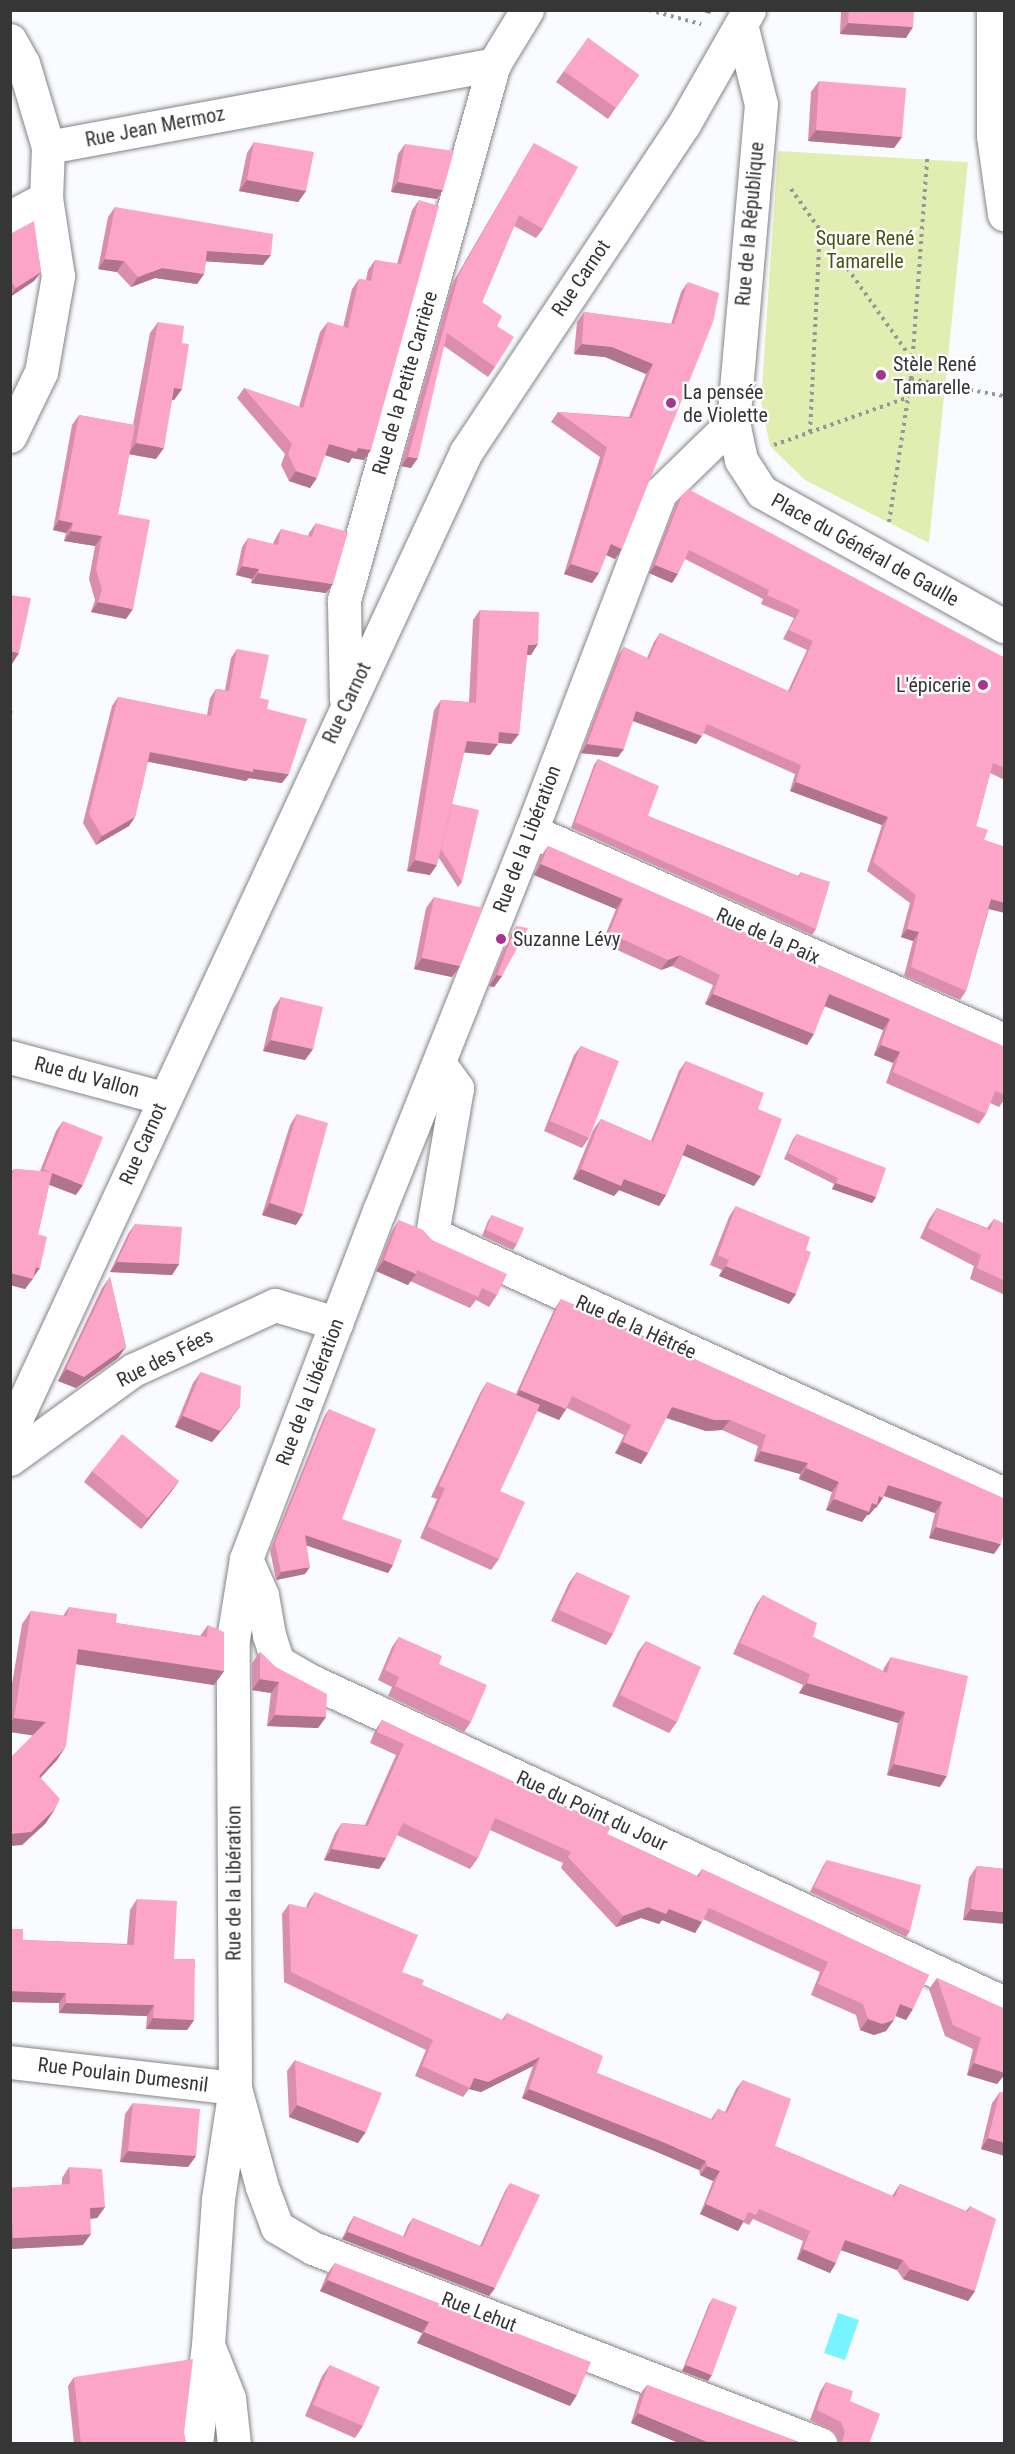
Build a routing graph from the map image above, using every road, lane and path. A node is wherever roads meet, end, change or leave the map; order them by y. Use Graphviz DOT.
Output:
graph roads {
  1 [pos="527,10"];
  2 [pos="649,10"];
  3 [pos="993,10"];
  4 [pos="743,24"];
  5 [pos="10,39"];
  6 [pos="494,64"];
  7 [pos="48,147"];
  8 [pos="927,159"];
  9 [pos="793,192"];
  10 [pos="46,198"];
  11 [pos="1005,214"];
  12 [pos="10,217"];
  13 [pos="820,229"];
  14 [pos="913,359"];
  15 [pos="911,379"];
  16 [pos="1005,396"];
  17 [pos="909,397"];
  18 [pos="733,422"];
  19 [pos="810,432"];
  20 [pos="10,436"];
  21 [pos="741,460"];
  22 [pos="874,557"];
  23 [pos="1005,626"];
  24 [pos="346,706"];
  25 [pos="531,831"];
  26 [pos="1005,1040"];
  27 [pos="10,1057"];
  28 [pos="439,1063"];
  29 [pos="163,1098"];
  30 [pos="336,1323"];
  31 [pos="10,1432"];
  32 [pos="10,1459"];
  33 [pos="1005,1494"];
  34 [pos="246,1560"];
  35 [pos="1005,2003"];
  36 [pos="10,2062"];
  37 [pos="235,2088"];
  38 [pos="208,2345"];
  39 [pos="196,2444"];
  40 [pos="234,2444"];
  41 [pos="820,2444"];
  1 -- 6 [label="street"];
  2 -- 4 [label="path"];
  3 -- 11 [label="street"];
  4 -- 18 [label="street, Rue de la République"];
  4 -- 24 [label="street, Rue Carnot"];
  5 -- 7 [label="street"];
  6 -- 7 [label="street, Rue Jean Mermoz"];
  6 -- 24 [label="street, Rue de la Petite Carrière"];
  7 -- 10 [label="street"];
  8 -- 14 [label="path"];
  9 -- 13 [label="path"];
  10 -- 12 [label="street"];
  10 -- 20 [label="street"];
  13 -- 14 [label="path"];
  13 -- 19 [label="path"];
  14 -- 15 [label="path"];
  15 -- 16 [label="path"];
  15 -- 17 [label="path"];
  17 -- 19 [label="path"];
  17 -- 22 [label="path"];
  18 -- 21 [label="street, Place du Général de Gaulle"];
  18 -- 25 [label="street, Rue de la Libération"];
  19 -- 21 [label="path"];
  21 -- 22 [label="street, Place du Général de Gaulle"];
  22 -- 23 [label="street, Place du Général de Gaulle"];
  24 -- 29 [label="street, Rue Carnot"];
  25 -- 26 [label="street, Rue de la Paix"];
  25 -- 28 [label="street, Rue de la Libération"];
  27 -- 29 [label="street, Rue du Vallon"];
  28 -- 30 [label="street, Rue de la Libération"];
  28 -- 33 [label="street, Rue de la Hêtrée"];
  29 -- 31 [label="street, Rue Carnot"];
  30 -- 32 [label="street, Rue des Fées"];
  30 -- 34 [label="street, Rue de la Libération"];
  34 -- 35 [label="street, Rue du Point du Jour"];
  34 -- 37 [label="street, Rue de la Libération"];
  36 -- 37 [label="street, Rue Poulain Dumesnil"];
  37 -- 38 [label="street, Rue de la Libération"];
  37 -- 41 [label="street, Rue Lehut"];
  38 -- 39 [label="street, Rue de la Libération"];
  38 -- 40 [label="street"];
}
